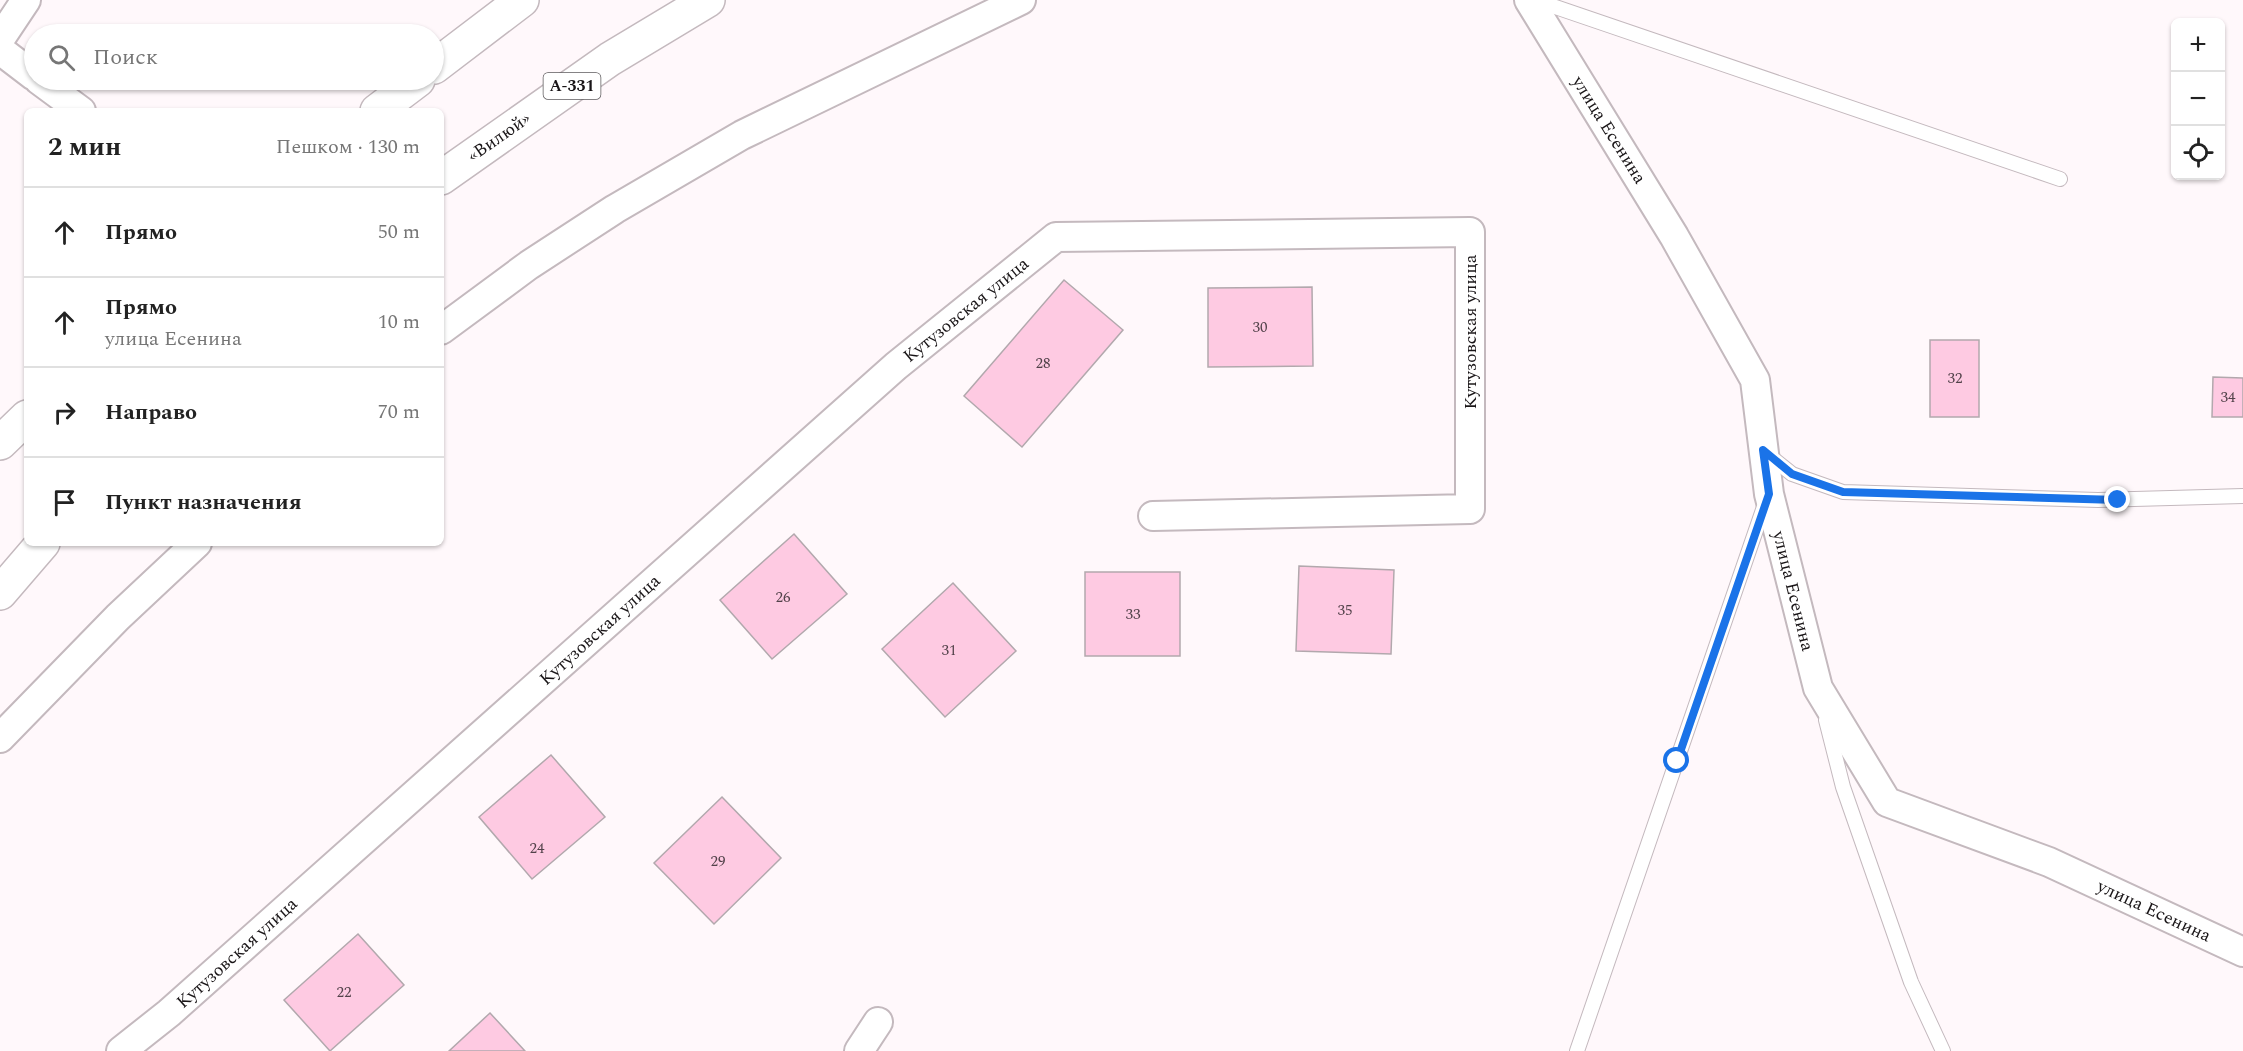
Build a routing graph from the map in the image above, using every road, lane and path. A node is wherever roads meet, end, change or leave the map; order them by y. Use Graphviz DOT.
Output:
graph roads {
  1 [pos="26,0"];
  2 [pos="522,0"];
  3 [pos="708,0"];
  4 [pos="1022,0"];
  5 [pos="1530,0"];
  6 [pos="1535,0"];
  7 [pos="0,39"];
  8 [pos="0,50"];
  9 [pos="444,60"];
  10 [pos="24,68"];
  11 [pos="53,90"];
  12 [pos="404,90"];
  13 [pos="77,108"];
  14 [pos="380,108"];
  15 [pos="444,176"];
  16 [pos="2060,179"];
  17 [pos="444,328"];
  18 [pos="24,420"];
  19 [pos="0,443"];
  20 [pos="1763,450"];
  21 [pos="1769,494"];
  22 [pos="2243,496"];
  23 [pos="1153,516"];
  24 [pos="40,546"];
  25 [pos="194,546"];
  26 [pos="0,593"];
  27 [pos="1818,688"];
  28 [pos="0,738"];
  29 [pos="2243,952"];
  30 [pos="878,1022"];
  31 [pos="121,1051"];
  32 [pos="859,1051"];
  33 [pos="1577,1051"];
  34 [pos="1943,1051"];
  1 -- 7 [label="street"];
  2 -- 9 [label="highway"];
  3 -- 15 [label="highway, «Вилюй» / А-331"];
  4 -- 17 [label="street"];
  5 -- 20 [label="street, улица Есенина"];
  6 -- 16 [label="lane"];
  8 -- 10 [label="street"];
  11 -- 13 [label="street"];
  12 -- 14 [label="highway"];
  18 -- 19 [label="highway"];
  20 -- 21 [label="street, улица Есенина"];
  20 -- 22 [label="lane"];
  21 -- 27 [label="street, улица Есенина"];
  21 -- 33 [label="lane"];
  23 -- 31 [label="street, Кутузовская улица"];
  24 -- 26 [label="highway"];
  25 -- 28 [label="street"];
  27 -- 29 [label="street, улица Есенина"];
  27 -- 34 [label="lane"];
  30 -- 32 [label="street"];
}
